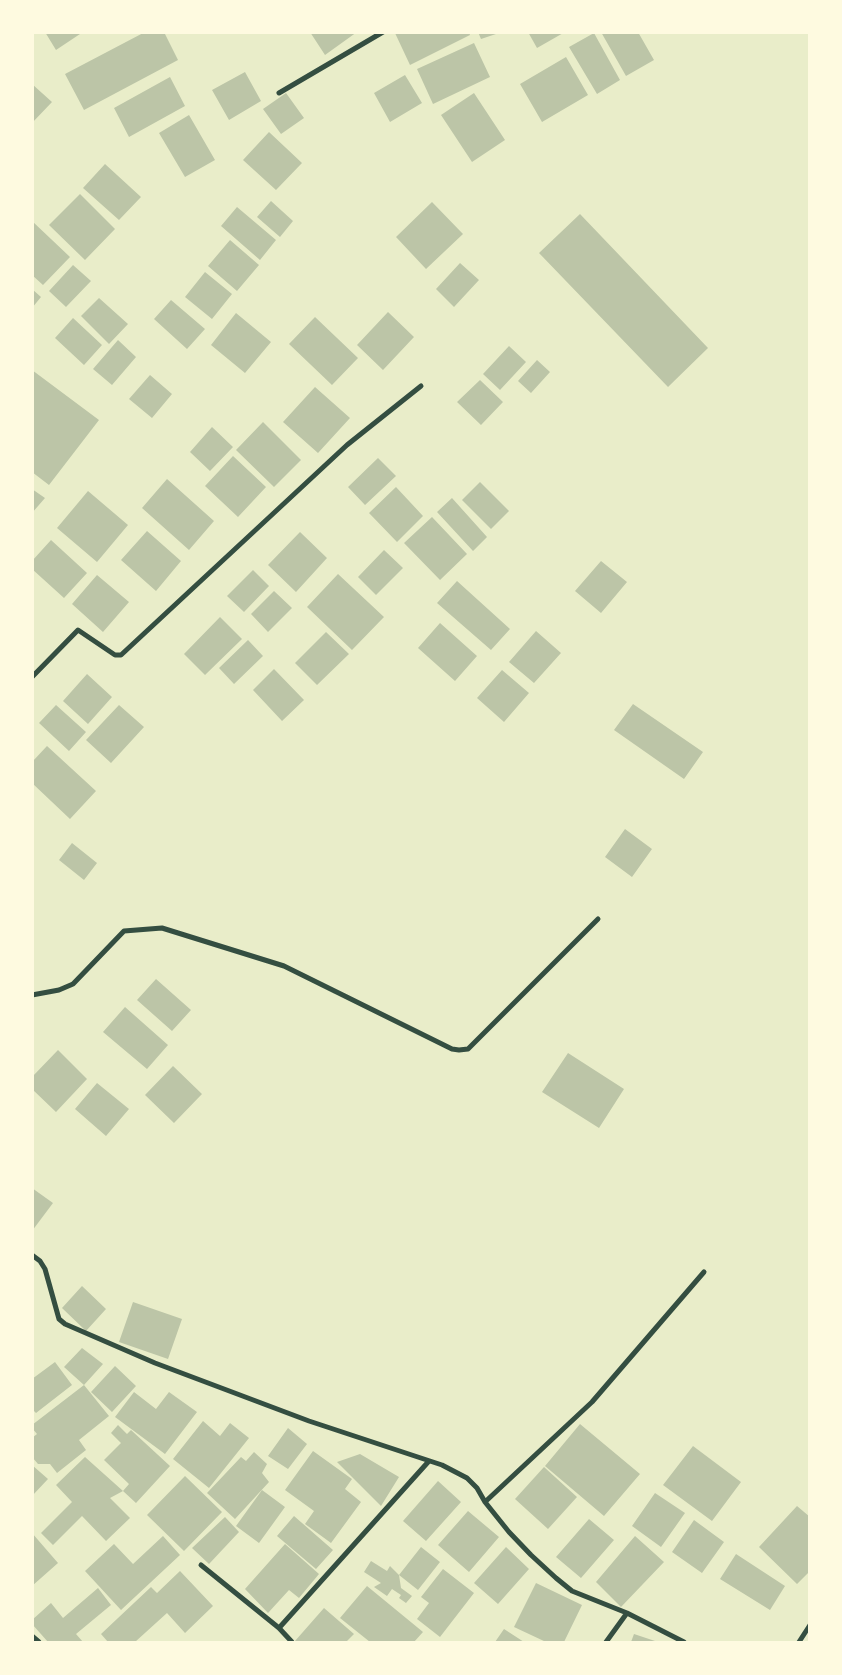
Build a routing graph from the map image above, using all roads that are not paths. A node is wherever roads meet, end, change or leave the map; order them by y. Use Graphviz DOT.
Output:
graph roads {
  1 [pos="382,32"];
  2 [pos="279,93"];
  3 [pos="421,386"];
  4 [pos="32,677"];
  5 [pos="598,919"];
  6 [pos="32,995"];
  7 [pos="32,1255"];
  8 [pos="704,1272"];
  9 [pos="429,1461"];
  10 [pos="485,1502"];
  11 [pos="201,1565"];
  12 [pos="627,1613"];
  13 [pos="810,1626"];
  14 [pos="279,1628"];
  15 [pos="32,1636"];
  16 [pos="39,1642"];
  17 [pos="292,1642"];
  18 [pos="606,1642"];
  19 [pos="684,1642"];
  20 [pos="799,1642"];
  1 -- 2 [label="street"];
  3 -- 4 [label="street"];
  5 -- 6 [label="street"];
  7 -- 9 [label="street"];
  8 -- 10 [label="street"];
  9 -- 10 [label="street"];
  9 -- 14 [label="street"];
  10 -- 12 [label="street"];
  11 -- 14 [label="street"];
  12 -- 18 [label="street"];
  12 -- 19 [label="street"];
  13 -- 20 [label="street"];
  14 -- 17 [label="street"];
  15 -- 16 [label="street"];
}
